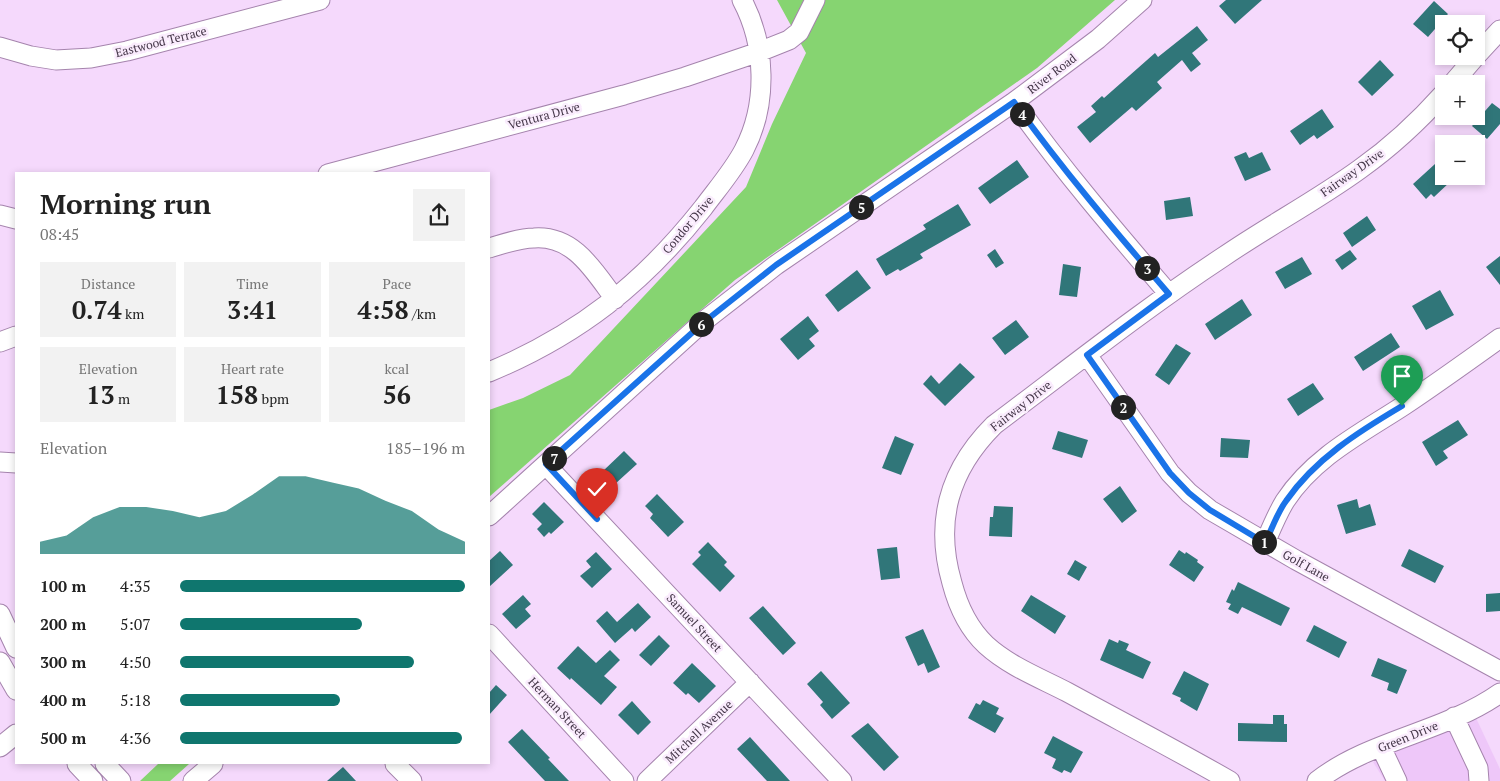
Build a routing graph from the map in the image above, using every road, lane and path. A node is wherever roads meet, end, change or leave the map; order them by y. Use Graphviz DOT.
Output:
graph roads {
  1 [pos="320,0"];
  2 [pos="742,0"];
  3 [pos="815,0"];
  4 [pos="1142,0"];
  5 [pos="1500,30"];
  6 [pos="1485,46"];
  7 [pos="0,47"];
  8 [pos="759,52"];
  9 [pos="1468,65"];
  10 [pos="1460,75"];
  11 [pos="1014,102"];
  12 [pos="1435,102"];
  13 [pos="335,172"];
  14 [pos="0,215"];
  15 [pos="15,219"];
  16 [pos="490,248"];
  17 [pos="1169,294"];
  18 [pos="615,299"];
  19 [pos="15,336"];
  20 [pos="1500,338"];
  21 [pos="0,342"];
  22 [pos="1087,355"];
  23 [pos="490,372"];
  24 [pos="0,462"];
  25 [pos="15,463"];
  26 [pos="546,464"];
  27 [pos="490,515"];
  28 [pos="1265,543"];
  29 [pos="0,614"];
  30 [pos="490,635"];
  31 [pos="15,646"];
  32 [pos="0,662"];
  33 [pos="1500,672"];
  34 [pos="750,682"];
  35 [pos="15,688"];
  36 [pos="1500,693"];
  37 [pos="1454,717"];
  38 [pos="15,735"];
  39 [pos="0,747"];
  40 [pos="1381,747"];
  41 [pos="77,764"];
  42 [pos="105,764"];
  43 [pos="213,764"];
  44 [pos="395,764"];
  45 [pos="197,780"];
  46 [pos="93,781"];
  47 [pos="121,781"];
  48 [pos="412,781"];
  49 [pos="624,781"];
  50 [pos="646,781"];
  51 [pos="842,781"];
  52 [pos="1230,781"];
  53 [pos="1317,781"];
  54 [pos="1397,781"];
  55 [pos="1479,781"];
  1 -- 7 [label="street, Eastwood Terrace"];
  2 -- 8 [label="street, Condor Drive"];
  3 -- 8 [label="street, Ventura Drive"];
  4 -- 11 [label="street, River Road"];
  5 -- 6 [label="street"];
  8 -- 13 [label="street, Ventura Drive"];
  8 -- 18 [label="street, Condor Drive"];
  9 -- 10 [label="street"];
  11 -- 17 [label="street"];
  11 -- 26 [label="street, River Road"];
  12 -- 17 [label="street, Fairway Drive"];
  14 -- 15 [label="street"];
  16 -- 18 [label="street"];
  17 -- 22 [label="street, Fairway Drive"];
  18 -- 23 [label="street, Condor Drive"];
  19 -- 21 [label="street"];
  20 -- 28 [label="street"];
  22 -- 28 [label="street, Golf Lane"];
  22 -- 52 [label="street, Fairway Drive"];
  24 -- 25 [label="street"];
  26 -- 27 [label="street, River Road"];
  26 -- 34 [label="street, Samuel Street"];
  28 -- 33 [label="street, Golf Lane"];
  29 -- 31 [label="street"];
  30 -- 49 [label="street, Herman Street"];
  32 -- 35 [label="street"];
  34 -- 50 [label="street, Mitchell Avenue"];
  34 -- 51 [label="street, Samuel Street"];
  36 -- 37 [label="street, Green Drive"];
  37 -- 40 [label="street, Green Drive"];
  37 -- 55 [label="street"];
  38 -- 39 [label="street"];
  40 -- 53 [label="street, Green Drive"];
  40 -- 54 [label="street"];
  41 -- 46 [label="street"];
  42 -- 47 [label="street"];
  43 -- 45 [label="street"];
  44 -- 48 [label="street"];
}
